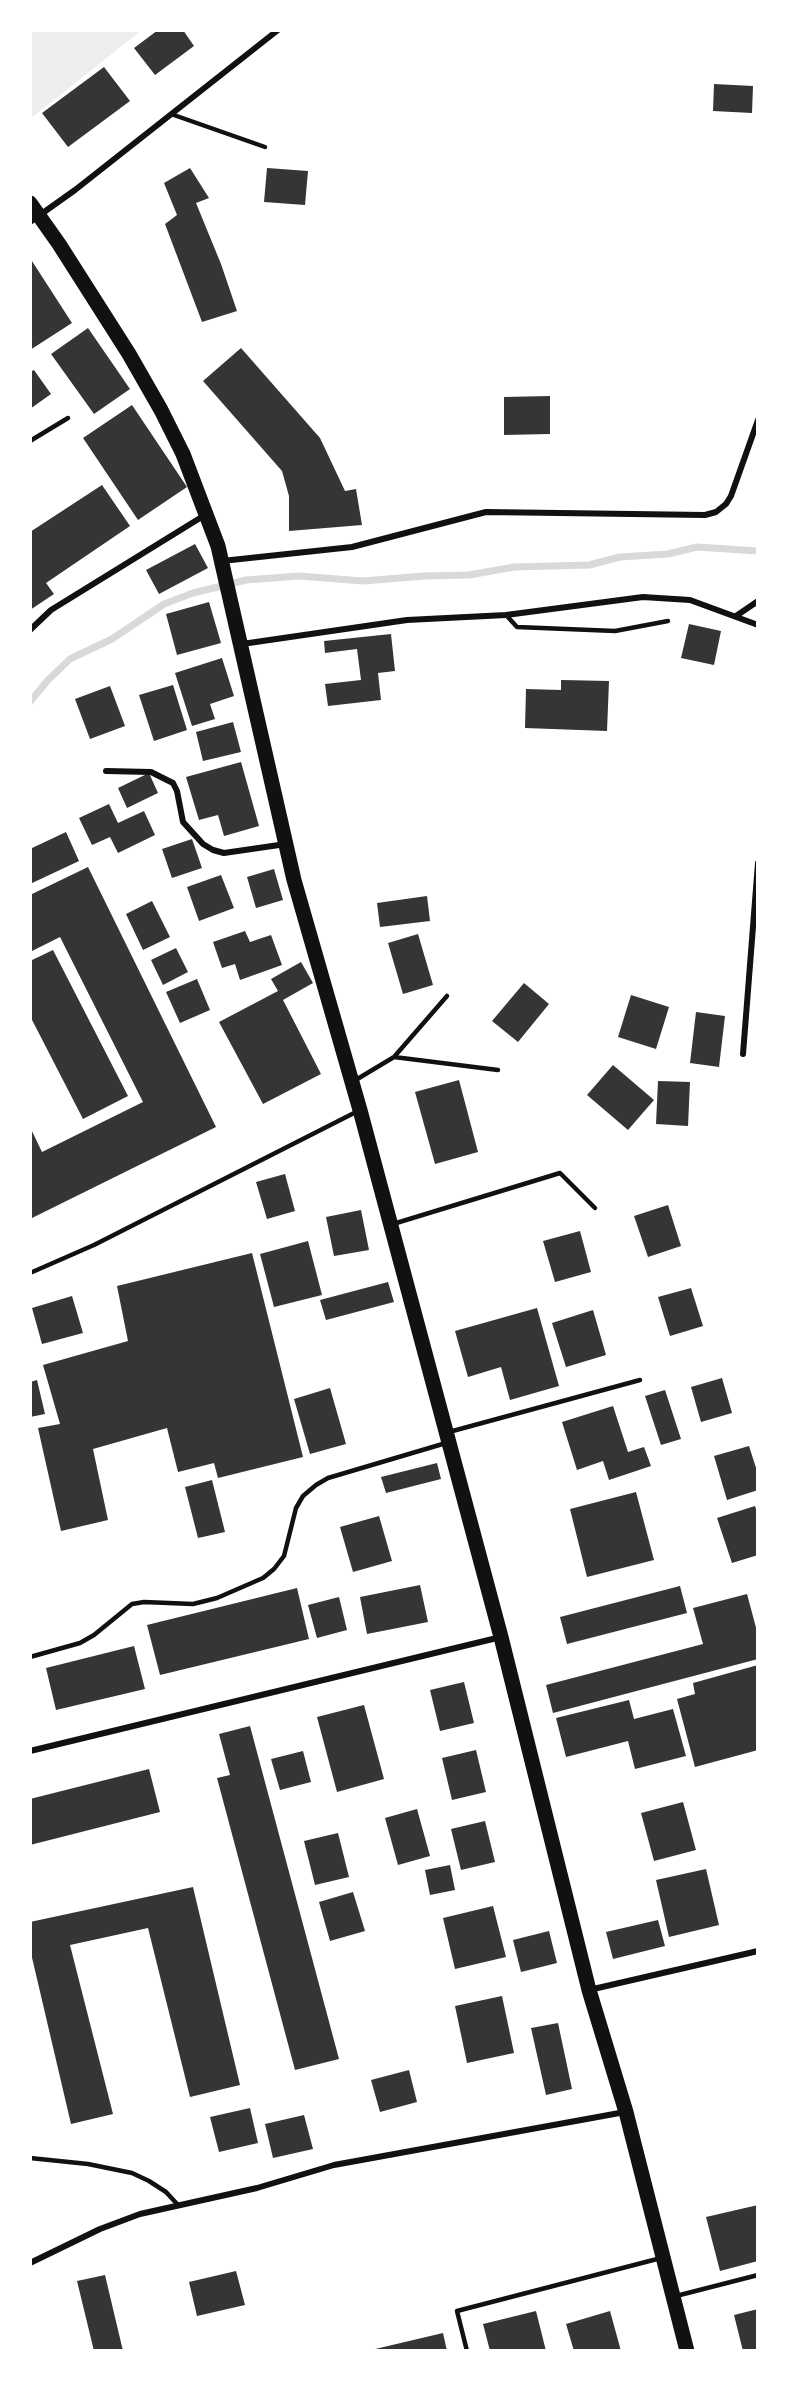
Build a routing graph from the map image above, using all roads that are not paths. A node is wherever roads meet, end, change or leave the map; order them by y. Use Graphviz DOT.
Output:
graph roads {
  1 [pos="278,30"];
  2 [pos="170,114"];
  3 [pos="265,147"];
  4 [pos="33,214"];
  5 [pos="68,418"];
  6 [pos="758,420"];
  7 [pos="30,441"];
  8 [pos="207,513"];
  9 [pos="223,568"];
  10 [pos="758,601"];
  11 [pos="506,615"];
  12 [pos="736,616"];
  13 [pos="668,621"];
  14 [pos="758,626"];
  15 [pos="30,630"];
  16 [pos="241,644"];
  17 [pos="106,771"];
  18 [pos="286,844"];
  19 [pos="758,863"];
  20 [pos="447,996"];
  21 [pos="743,1054"];
  22 [pos="394,1057"];
  23 [pos="498,1070"];
  24 [pos="352,1082"];
  25 [pos="360,1110"];
  26 [pos="595,1208"];
  27 [pos="390,1225"];
  28 [pos="30,1273"];
  29 [pos="640,1380"];
  30 [pos="447,1437"];
  31 [pos="501,1637"];
  32 [pos="30,1657"];
  33 [pos="30,1751"];
  34 [pos="758,1950"];
  35 [pos="589,1990"];
  36 [pos="626,2112"];
  37 [pos="30,2158"];
  38 [pos="178,2205"];
  39 [pos="663,2258"];
  40 [pos="30,2263"];
  41 [pos="758,2275"];
  42 [pos="673,2297"];
  43 [pos="467,2351"];
  44 [pos="687,2351"];
  1 -- 2 [label="street"];
  2 -- 3 [label="lane"];
  2 -- 4 [label="street"];
  4 -- 8 [label="main road"];
  5 -- 7 [label="lane"];
  6 -- 9 [label="street"];
  8 -- 9 [label="main road"];
  8 -- 15 [label="street"];
  9 -- 16 [label="main road"];
  10 -- 12 [label="street"];
  11 -- 12 [label="street"];
  11 -- 13 [label="lane"];
  11 -- 16 [label="street"];
  12 -- 14 [label="street"];
  16 -- 18 [label="main road"];
  17 -- 18 [label="street"];
  18 -- 24 [label="main road"];
  19 -- 21 [label="street"];
  20 -- 22 [label="lane"];
  22 -- 23 [label="lane"];
  22 -- 24 [label="lane"];
  24 -- 25 [label="main road"];
  25 -- 27 [label="main road"];
  25 -- 28 [label="lane"];
  26 -- 27 [label="lane"];
  27 -- 30 [label="main road"];
  29 -- 30 [label="lane"];
  30 -- 31 [label="main road"];
  30 -- 32 [label="lane"];
  31 -- 33 [label="street"];
  31 -- 35 [label="main road"];
  34 -- 35 [label="street"];
  35 -- 36 [label="main road"];
  36 -- 38 [label="street"];
  36 -- 39 [label="main road"];
  37 -- 38 [label="lane"];
  38 -- 40 [label="street"];
  39 -- 42 [label="main road"];
  39 -- 43 [label="lane"];
  41 -- 42 [label="lane"];
  42 -- 44 [label="main road"];
}
